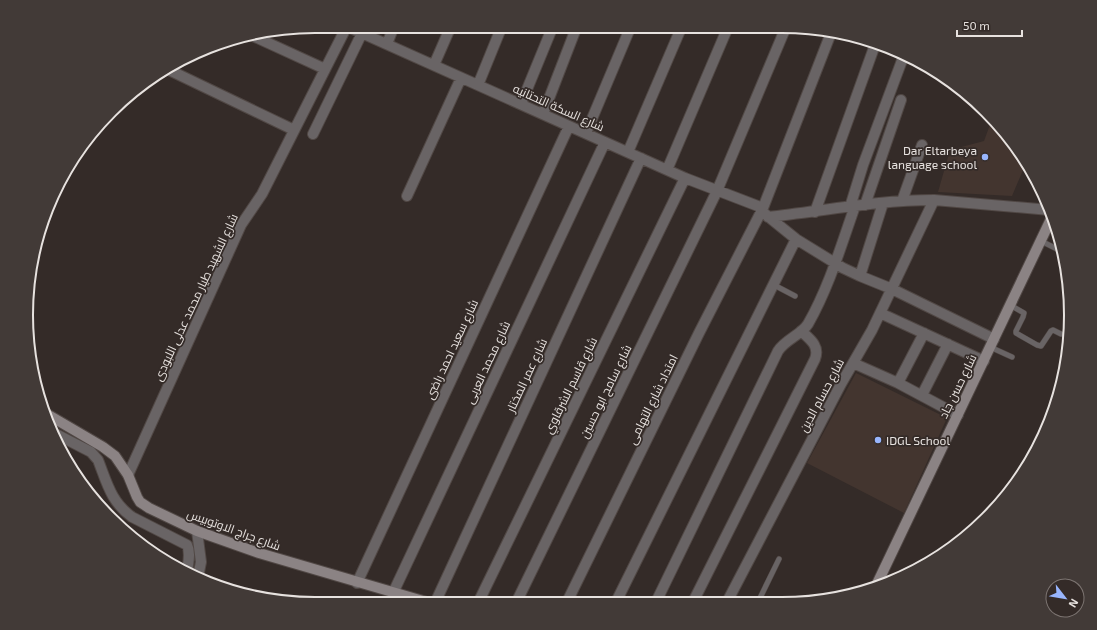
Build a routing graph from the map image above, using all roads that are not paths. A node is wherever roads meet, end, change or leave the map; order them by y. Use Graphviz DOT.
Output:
graph roads {
  1 [pos="349,33"];
  2 [pos="350,33"];
  3 [pos="363,33"];
  4 [pos="391,33"];
  5 [pos="448,33"];
  6 [pos="499,33"];
  7 [pos="550,33"];
  8 [pos="574,33"];
  9 [pos="628,33"];
  10 [pos="679,33"];
  11 [pos="725,33"];
  12 [pos="783,33"];
  13 [pos="830,37"];
  14 [pos="258,38"];
  15 [pos="387,44"];
  16 [pos="874,48"];
  17 [pos="902,60"];
  18 [pos="434,65"];
  19 [pos="325,69"];
  20 [pos="173,72"];
  21 [pos="461,78"];
  22 [pos="478,85"];
  23 [pos="901,100"];
  24 [pos="521,104"];
  25 [pos="543,114"];
  26 [pos="569,126"];
  27 [pos="294,130"];
  28 [pos="586,133"];
  29 [pos="313,134"];
  30 [pos="605,142"];
  31 [pos="922,145"];
  32 [pos="628,152"];
  33 [pos="642,158"];
  34 [pos="667,170"];
  35 [pos="685,178"];
  36 [pos="717,191"];
  37 [pos="407,196"];
  38 [pos="934,200"];
  39 [pos="902,201"];
  40 [pos="883,203"];
  41 [pos="857,206"];
  42 [pos="1044,209"];
  43 [pos="764,212"];
  44 [pos="814,212"];
  45 [pos="1049,224"];
  46 [pos="796,240"];
  47 [pos="1041,241"];
  48 [pos="1056,248"];
  49 [pos="835,263"];
  50 [pos="860,276"];
  51 [pos="774,285"];
  52 [pos="892,289"];
  53 [pos="795,296"];
  54 [pos="1010,305"];
  55 [pos="880,313"];
  56 [pos="801,331"];
  57 [pos="924,333"];
  58 [pos="1061,334"];
  59 [pos="992,343"];
  60 [pos="948,344"];
  61 [pos="1012,356"];
  62 [pos="984,360"];
  63 [pos="853,363"];
  64 [pos="898,383"];
  65 [pos="922,395"];
  66 [pos="958,415"];
  67 [pos="52,417"];
  68 [pos="60,436"];
  69 [pos="128,476"];
  70 [pos="197,531"];
  71 [pos="779,559"];
  72 [pos="188,567"];
  73 [pos="199,572"];
  74 [pos="879,580"];
  75 [pos="357,583"];
  76 [pos="393,593"];
  77 [pos="408,597"];
  78 [pos="438,597"];
  79 [pos="481,597"];
  80 [pos="519,597"];
  81 [pos="569,597"];
  82 [pos="618,597"];
  83 [pos="658,597"];
  84 [pos="696,597"];
  85 [pos="730,597"];
  86 [pos="760,597"];
  1 -- 19 [label="street, شارع الشهيد طيار محمد عدلى اللبودى"];
  2 -- 29 [label="street"];
  3 -- 15 [label="street, شارع السكة التحتانيه"];
  4 -- 15 [label="street"];
  5 -- 18 [label="street"];
  6 -- 22 [label="street"];
  7 -- 24 [label="street"];
  8 -- 25 [label="street"];
  9 -- 28 [label="street"];
  10 -- 32 [label="street"];
  11 -- 34 [label="street"];
  12 -- 36 [label="street, شارع سامح ابو حسين"];
  13 -- 43 [label="street, امتداد شارع التهامى"];
  14 -- 19 [label="street"];
  15 -- 18 [label="street, شارع السكة التحتانيه"];
  16 -- 44 [label="street"];
  17 -- 41 [label="street"];
  18 -- 21 [label="street, شارع السكة التحتانيه"];
  19 -- 27 [label="street, شارع الشهيد طيار محمد عدلى اللبودى"];
  20 -- 27 [label="street"];
  21 -- 22 [label="street, شارع السكة التحتانيه"];
  21 -- 37 [label="street"];
  22 -- 24 [label="street, شارع السكة التحتانيه"];
  23 -- 41 [label="street"];
  24 -- 25 [label="street, شارع السكة التحتانيه"];
  25 -- 26 [label="street, شارع السكة التحتانيه"];
  26 -- 28 [label="street, شارع السكة التحتانيه"];
  26 -- 75 [label="street, شارع سعيد احمد راضى"];
  27 -- 69 [label="street, شارع الشهيد طيار محمد عدلى اللبودى"];
  28 -- 30 [label="street, شارع السكة التحتانيه"];
  30 -- 32 [label="street, شارع السكة التحتانيه"];
  30 -- 76 [label="street, شارع محمد العربى"];
  31 -- 39 [label="street"];
  32 -- 33 [label="street, شارع السكة التحتانيه"];
  33 -- 34 [label="street, شارع السكة التحتانيه"];
  33 -- 78 [label="street, شارع عمر المختار"];
  34 -- 35 [label="street, شارع السكة التحتانيه"];
  35 -- 36 [label="street, شارع السكة التحتانيه"];
  35 -- 79 [label="street, شارع قاسم الشرقاوي"];
  36 -- 43 [label="street, شارع السكة التحتانيه"];
  36 -- 80 [label="street, شارع سامح ابو حسين"];
  38 -- 39 [label="street"];
  38 -- 42 [label="street"];
  38 -- 52 [label="street, شارع حسام الدين"];
  39 -- 40 [label="street"];
  40 -- 41 [label="street"];
  40 -- 50 [label="street"];
  41 -- 44 [label="street"];
  41 -- 49 [label="street"];
  43 -- 44 [label="street"];
  43 -- 46 [label="street"];
  43 -- 81 [label="street, امتداد شارع التهامى"];
  45 -- 47 [label="street, شارع حسن جاد"];
  46 -- 49 [label="street"];
  46 -- 51 [label="street"];
  47 -- 48 [label="lane"];
  47 -- 54 [label="street, شارع حسن جاد"];
  49 -- 50 [label="street"];
  49 -- 56 [label="street"];
  50 -- 52 [label="street"];
  51 -- 53 [label="lane"];
  51 -- 82 [label="street"];
  52 -- 55 [label="street, شارع حسام الدين"];
  52 -- 59 [label="street"];
  54 -- 58 [label="lane"];
  54 -- 59 [label="street, شارع حسن جاد"];
  55 -- 57 [label="street"];
  55 -- 63 [label="street, شارع حسام الدين"];
  56 -- 83 [label="street"];
  56 -- 84 [label="street"];
  57 -- 60 [label="street"];
  57 -- 64 [label="street"];
  59 -- 61 [label="lane"];
  59 -- 62 [label="street, شارع حسن جاد"];
  60 -- 62 [label="street"];
  60 -- 65 [label="street"];
  62 -- 66 [label="street, شارع حسن جاد"];
  63 -- 64 [label="street"];
  63 -- 85 [label="street, شارع حسام الدين"];
  64 -- 65 [label="street"];
  65 -- 66 [label="street"];
  66 -- 74 [label="street, شارع حسن جاد"];
  67 -- 69 [label="street, شارع جراج الاوتوبيس"];
  68 -- 72 [label="street"];
  69 -- 70 [label="street, شارع جراج الاوتوبيس"];
  70 -- 73 [label="street"];
  70 -- 75 [label="street, شارع جراج الاوتوبيس"];
  71 -- 86 [label="lane"];
  75 -- 76 [label="street, شارع جراج الاوتوبيس"];
  76 -- 77 [label="street, شارع جراج الاوتوبيس"];
}
